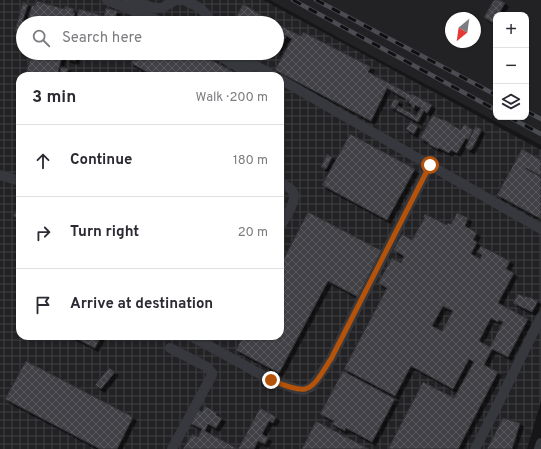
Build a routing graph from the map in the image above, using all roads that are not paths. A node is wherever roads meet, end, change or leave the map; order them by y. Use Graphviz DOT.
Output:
graph roads {
  1 [pos="107,0"];
  2 [pos="127,0"];
  3 [pos="147,16"];
  4 [pos="207,16"];
  5 [pos="227,60"];
  6 [pos="245,60"];
  7 [pos="246,72"];
  8 [pos="267,72"];
  9 [pos="284,81"];
  10 [pos="430,165"];
  11 [pos="0,175"];
  12 [pos="16,180"];
  13 [pos="284,185"];
  14 [pos="284,219"];
  15 [pos="541,229"];
  16 [pos="541,317"];
  17 [pos="198,340"];
  18 [pos="170,348"];
  19 [pos="541,443"];
  20 [pos="172,449"];
  21 [pos="475,449"];
  22 [pos="539,449"];
  1 -- 3 [label="street"];
  2 -- 4 [label="street"];
  5 -- 7 [label="street"];
  6 -- 8 [label="street"];
  9 -- 10 [label="street"];
  10 -- 15 [label="street"];
  10 -- 17 [label="street"];
  11 -- 12 [label="street"];
  13 -- 14 [label="street"];
  16 -- 21 [label="street"];
  18 -- 20 [label="street"];
  19 -- 22 [label="street"];
}
